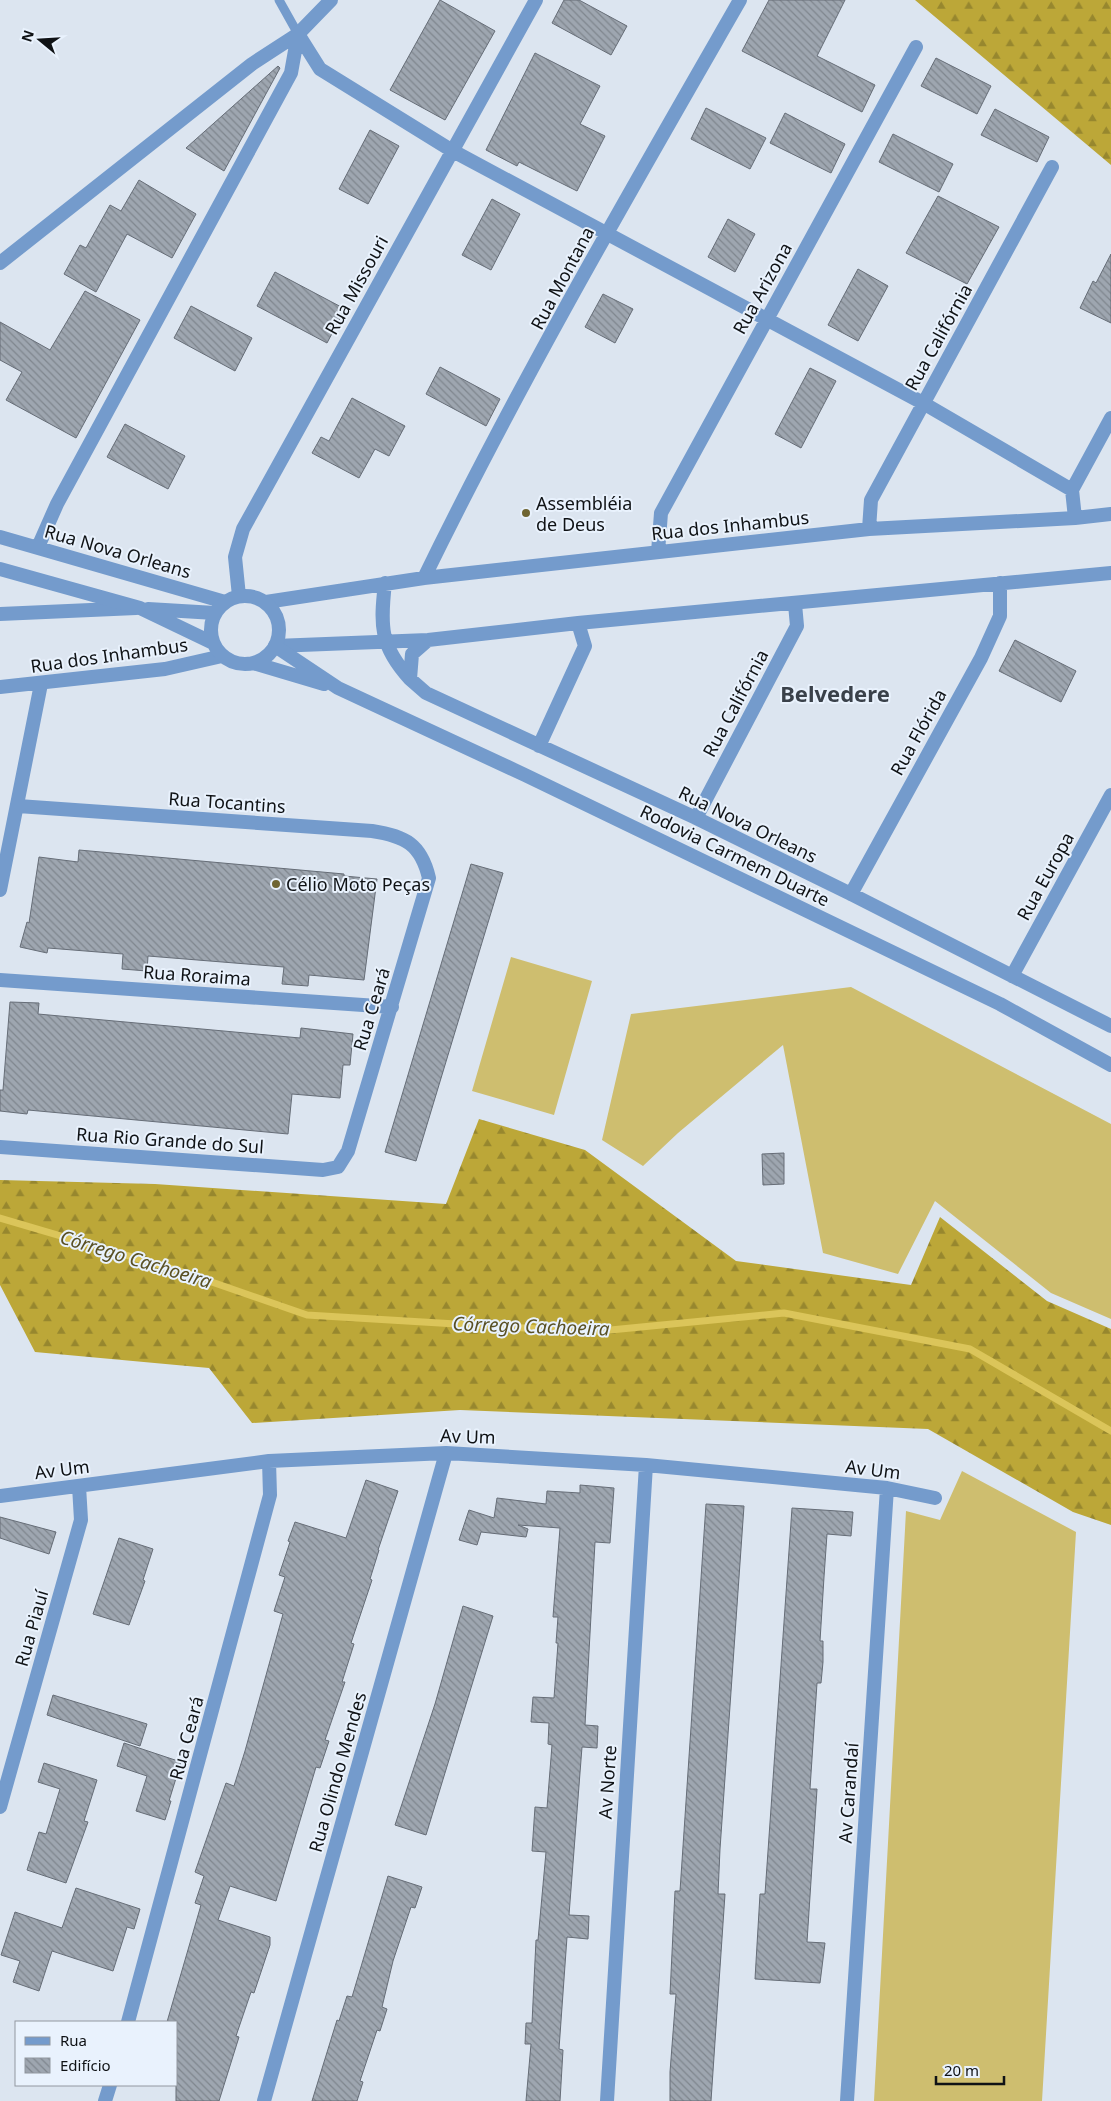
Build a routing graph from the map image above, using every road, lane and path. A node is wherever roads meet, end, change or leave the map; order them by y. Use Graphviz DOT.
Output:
graph roads {
  1 [pos="279,0"];
  2 [pos="331,0"];
  3 [pos="536,0"];
  4 [pos="740,0"];
  5 [pos="298,34"];
  6 [pos="916,47"];
  7 [pos="451,150"];
  8 [pos="1052,167"];
  9 [pos="607,233"];
  10 [pos="0,263"];
  11 [pos="766,320"];
  12 [pos="923,403"];
  13 [pos="1111,418"];
  14 [pos="1072,490"];
  15 [pos="1111,514"];
  16 [pos="1075,518"];
  17 [pos="869,529"];
  18 [pos="0,537"];
  19 [pos="38,547"];
  20 [pos="658,552"];
  21 [pos="0,569"];
  22 [pos="1111,573"];
  23 [pos="424,578"];
  24 [pos="385,583"];
  25 [pos="1000,583"];
  26 [pos="239,596"];
  27 [pos="225,602"];
  28 [pos="266,602"];
  29 [pos="795,604"];
  30 [pos="140,608"];
  31 [pos="0,614"];
  32 [pos="215,614"];
  33 [pos="578,623"];
  34 [pos="428,640"];
  35 [pos="385,642"];
  36 [pos="214,643"];
  37 [pos="275,646"];
  38 [pos="222,656"];
  39 [pos="253,663"];
  40 [pos="410,679"];
  41 [pos="41,684"];
  42 [pos="0,688"];
  43 [pos="338,688"];
  44 [pos="538,746"];
  45 [pos="1111,795"];
  46 [pos="18,806"];
  47 [pos="696,818"];
  48 [pos="424,859"];
  49 [pos="0,890"];
  50 [pos="851,894"];
  51 [pos="1012,976"];
  52 [pos="0,980"];
  53 [pos="392,1007"];
  54 [pos="1111,1026"];
  55 [pos="1111,1065"];
  56 [pos="0,1147"];
  57 [pos="338,1167"];
  58 [pos="446,1453"];
  59 [pos="269,1461"];
  60 [pos="646,1465"];
  61 [pos="79,1486"];
  62 [pos="887,1488"];
  63 [pos="0,1496"];
  64 [pos="935,1498"];
  65 [pos="0,1807"];
  66 [pos="128,2021"];
  67 [pos="110,2086"];
  68 [pos="105,2101"];
  69 [pos="264,2101"];
  70 [pos="607,2101"];
  71 [pos="847,2101"];
  1 -- 5 [label="lane"];
  2 -- 5 [label="street"];
  3 -- 7 [label="street, Rua Missouri"];
  4 -- 9 [label="street, Rua Montana"];
  5 -- 7 [label="street"];
  5 -- 10 [label="street"];
  5 -- 19 [label="street"];
  6 -- 11 [label="street, Rua Arizona"];
  7 -- 9 [label="street"];
  7 -- 26 [label="street, Rua Missouri"];
  8 -- 12 [label="street, Rua Califórnia"];
  9 -- 11 [label="street"];
  9 -- 23 [label="street, Rua Montana"];
  11 -- 12 [label="street"];
  11 -- 20 [label="street, Rua Arizona"];
  12 -- 14 [label="street"];
  12 -- 17 [label="street, Rua Califórnia"];
  13 -- 14 [label="street"];
  14 -- 16 [label="street"];
  15 -- 16 [label="street, Rua dos Inhambus"];
  16 -- 17 [label="street, Rua dos Inhambus"];
  17 -- 20 [label="street, Rua dos Inhambus"];
  18 -- 19 [label="street, Rua Nova Orleans"];
  19 -- 27 [label="street, Rua Nova Orleans"];
  20 -- 23 [label="street, Rua dos Inhambus"];
  21 -- 30 [label="street"];
  22 -- 25 [label="street"];
  23 -- 24 [label="street, Rua dos Inhambus"];
  24 -- 28 [label="street, Rua dos Inhambus"];
  24 -- 35 [label="street"];
  25 -- 29 [label="street"];
  25 -- 50 [label="street, Rua Flórida"];
  26 -- 27 [label="street"];
  26 -- 28 [label="street"];
  27 -- 32 [label="street"];
  28 -- 37 [label="street"];
  29 -- 33 [label="street"];
  29 -- 47 [label="street, Rua Califórnia"];
  30 -- 31 [label="street"];
  30 -- 32 [label="street"];
  30 -- 36 [label="street"];
  32 -- 36 [label="street"];
  33 -- 34 [label="street"];
  33 -- 44 [label="street"];
  34 -- 35 [label="street"];
  34 -- 40 [label="street"];
  35 -- 37 [label="street"];
  35 -- 40 [label="street, Rua Nova Orleans"];
  36 -- 38 [label="street"];
  37 -- 39 [label="street"];
  37 -- 43 [label="street, Rodovia Carmem Duarte"];
  38 -- 39 [label="street"];
  38 -- 41 [label="street, Rua dos Inhambus"];
  39 -- 43 [label="street, Rodovia Carmem Duarte"];
  40 -- 44 [label="street, Rua Nova Orleans"];
  41 -- 42 [label="street, Rua dos Inhambus"];
  41 -- 46 [label="street"];
  43 -- 55 [label="street, Rodovia Carmem Duarte"];
  44 -- 47 [label="street, Rua Nova Orleans"];
  45 -- 51 [label="street, Rua Europa"];
  46 -- 48 [label="street, Rua Tocantins"];
  46 -- 49 [label="street"];
  47 -- 50 [label="street, Rua Nova Orleans"];
  48 -- 53 [label="street, Rua Ceará"];
  50 -- 51 [label="street, Rua Nova Orleans"];
  51 -- 54 [label="street, Rua Nova Orleans"];
  52 -- 53 [label="street, Rua Roraima"];
  53 -- 57 [label="street, Rua Ceará"];
  56 -- 57 [label="street, Rua Rio Grande do Sul"];
  58 -- 59 [label="street, Av Um"];
  58 -- 60 [label="street, Av Um"];
  58 -- 69 [label="street, Rua Olindo Mendes"];
  59 -- 61 [label="street, Av Um"];
  59 -- 66 [label="street, Rua Ceará"];
  60 -- 62 [label="street, Av Um"];
  60 -- 70 [label="street, Av Norte"];
  61 -- 63 [label="street, Av Um"];
  61 -- 65 [label="street, Rua Piauí"];
  62 -- 64 [label="street, Av Um"];
  62 -- 71 [label="street, Av Carandaí"];
  67 -- 68 [label="street"];
}
